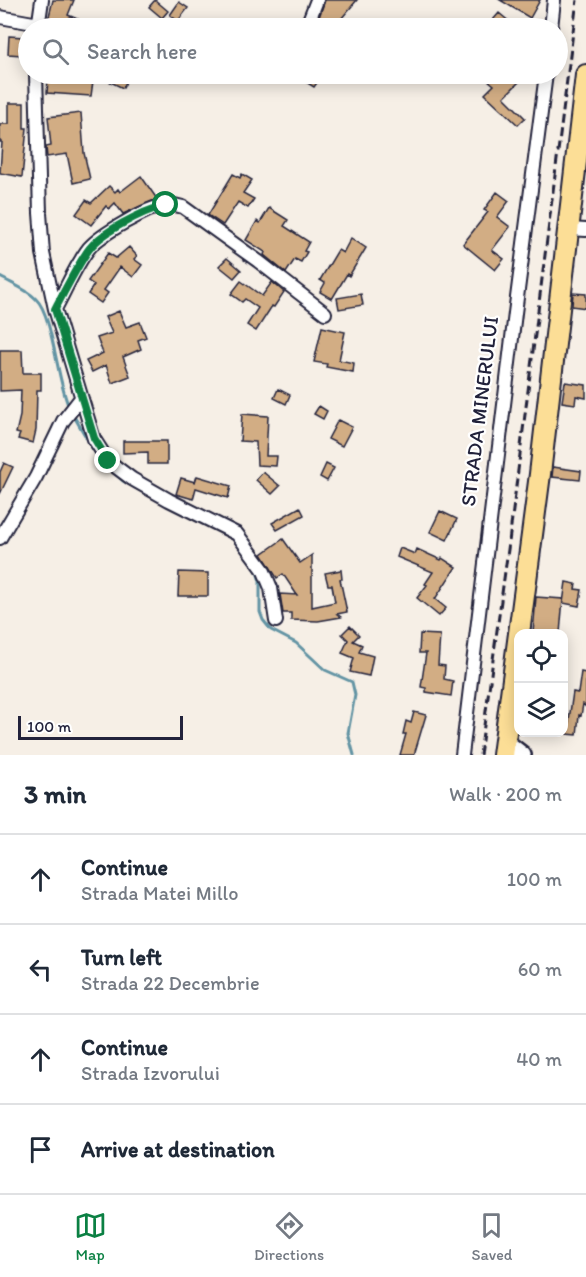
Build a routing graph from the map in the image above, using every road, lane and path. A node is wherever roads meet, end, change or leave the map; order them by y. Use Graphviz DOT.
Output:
graph roads {
  1 [pos="42,0"];
  2 [pos="317,0"];
  3 [pos="554,0"];
  4 [pos="0,16"];
  5 [pos="39,18"];
  6 [pos="310,18"];
  7 [pos="552,18"];
  8 [pos="18,21"];
  9 [pos="586,75"];
  10 [pos="36,84"];
  11 [pos="545,84"];
  12 [pos="577,229"];
  13 [pos="55,309"];
  14 [pos="325,313"];
  15 [pos="74,407"];
  16 [pos="0,538"];
  17 [pos="276,621"];
  18 [pos="504,748"];
  19 [pos="462,755"];
  20 [pos="523,755"];
  1 -- 5 [label="street"];
  2 -- 6 [label="street"];
  3 -- 7 [label="street"];
  4 -- 8 [label="street"];
  9 -- 12 [label="main road"];
  10 -- 13 [label="street"];
  11 -- 19 [label="street, STRADA MINERULUI"];
  12 -- 18 [label="main road"];
  13 -- 14 [label="street"];
  13 -- 15 [label="street"];
  15 -- 16 [label="street"];
  15 -- 17 [label="street"];
  18 -- 20 [label="street"];
}
